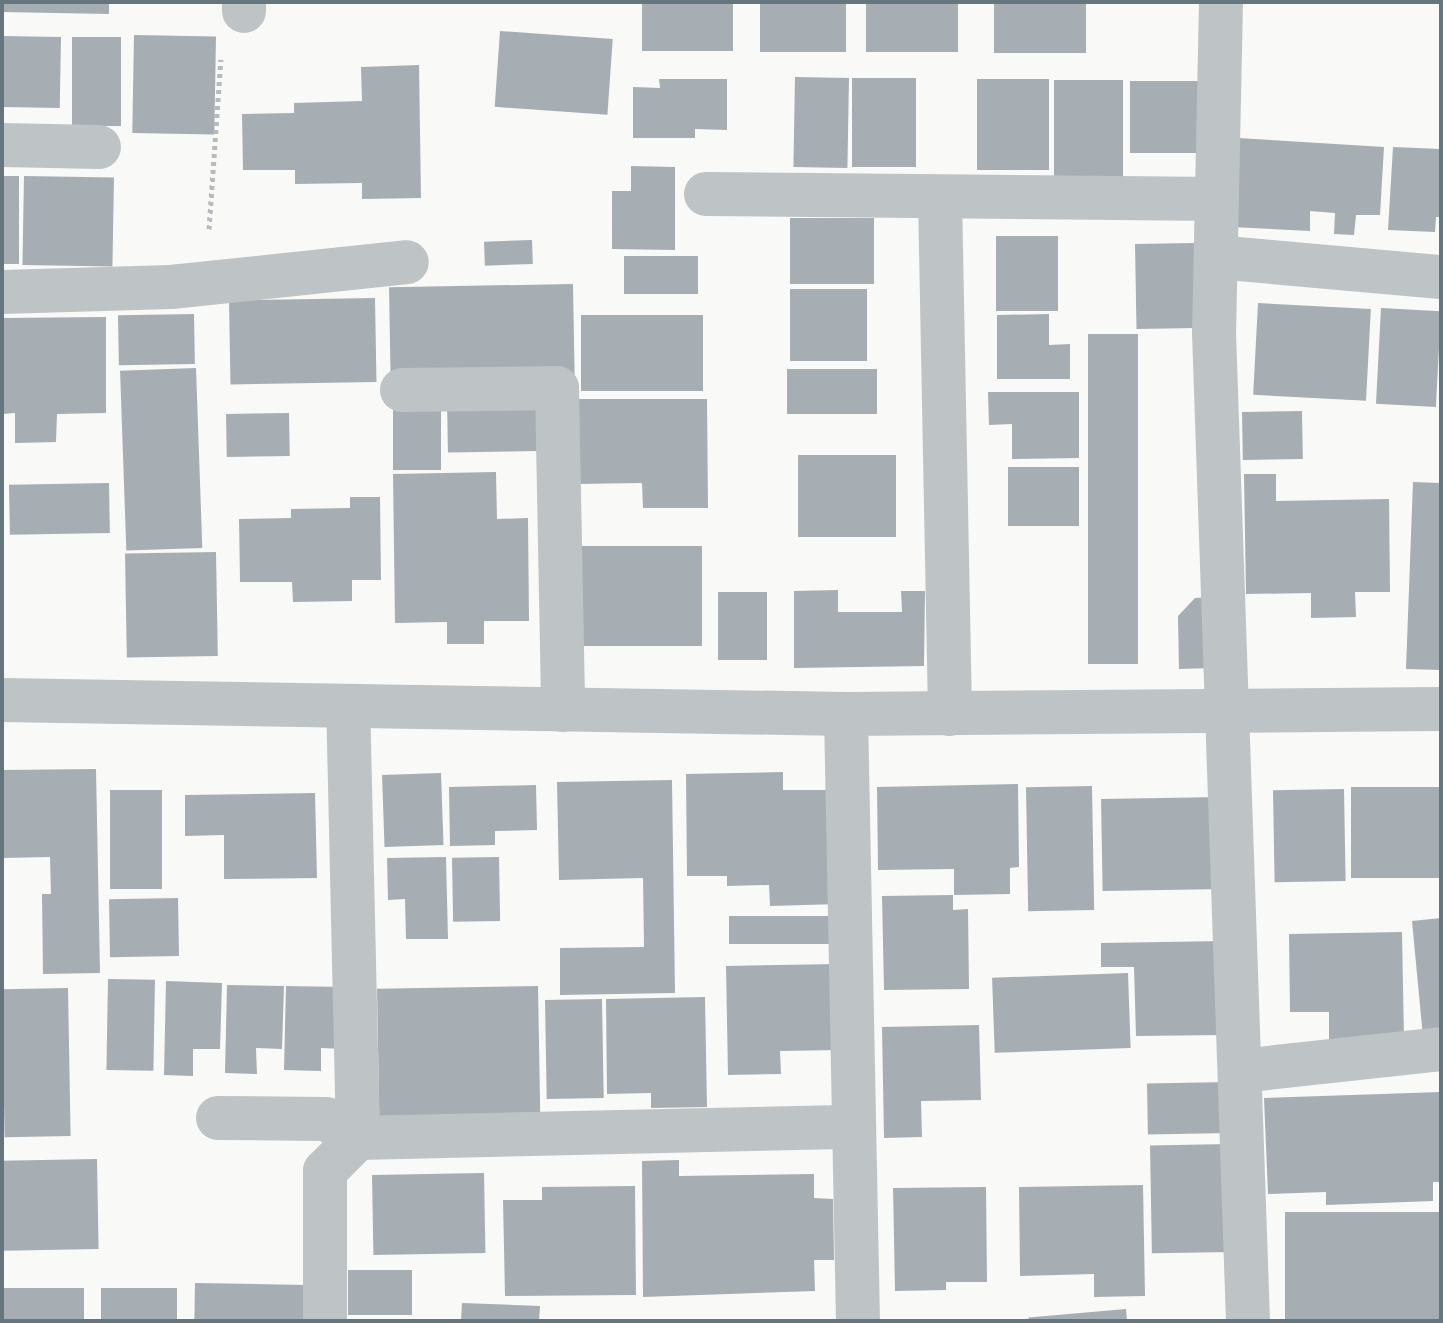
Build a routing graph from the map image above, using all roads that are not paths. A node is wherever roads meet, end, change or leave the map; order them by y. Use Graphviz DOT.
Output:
graph roads {
  1 [pos="1221,2"];
  2 [pos="2,145"];
  3 [pos="99,147"];
  4 [pos="706,194"];
  5 [pos="940,197"];
  6 [pos="1217,199"];
  7 [pos="1216,257"];
  8 [pos="407,262"];
  9 [pos="1441,277"];
  10 [pos="2,292"];
  11 [pos="402,390"];
  12 [pos="2,700"];
  13 [pos="348,706"];
  14 [pos="1441,709"];
  15 [pos="563,710"];
  16 [pos="1229,713"];
  17 [pos="846,714"];
  18 [pos="950,714"];
  19 [pos="1441,1049"];
  20 [pos="1240,1071"];
  21 [pos="218,1118"];
  22 [pos="854,1127"];
  23 [pos="358,1138"];
  24 [pos="325,1321"];
  25 [pos="858,1321"];
  26 [pos="1248,1321"];
  1 -- 6 [label="street"];
  2 -- 3 [label="street"];
  4 -- 5 [label="street"];
  5 -- 6 [label="street"];
  5 -- 18 [label="street"];
  6 -- 7 [label="street"];
  7 -- 9 [label="street"];
  7 -- 16 [label="street"];
  8 -- 10 [label="street"];
  11 -- 15 [label="street"];
  12 -- 13 [label="street"];
  13 -- 15 [label="street"];
  13 -- 23 [label="street"];
  14 -- 16 [label="street"];
  15 -- 17 [label="street"];
  16 -- 18 [label="street"];
  16 -- 20 [label="street"];
  17 -- 18 [label="street"];
  17 -- 22 [label="street"];
  19 -- 20 [label="street"];
  20 -- 26 [label="street"];
  21 -- 23 [label="street"];
  22 -- 23 [label="street"];
  22 -- 25 [label="street"];
  23 -- 24 [label="street"];
}
